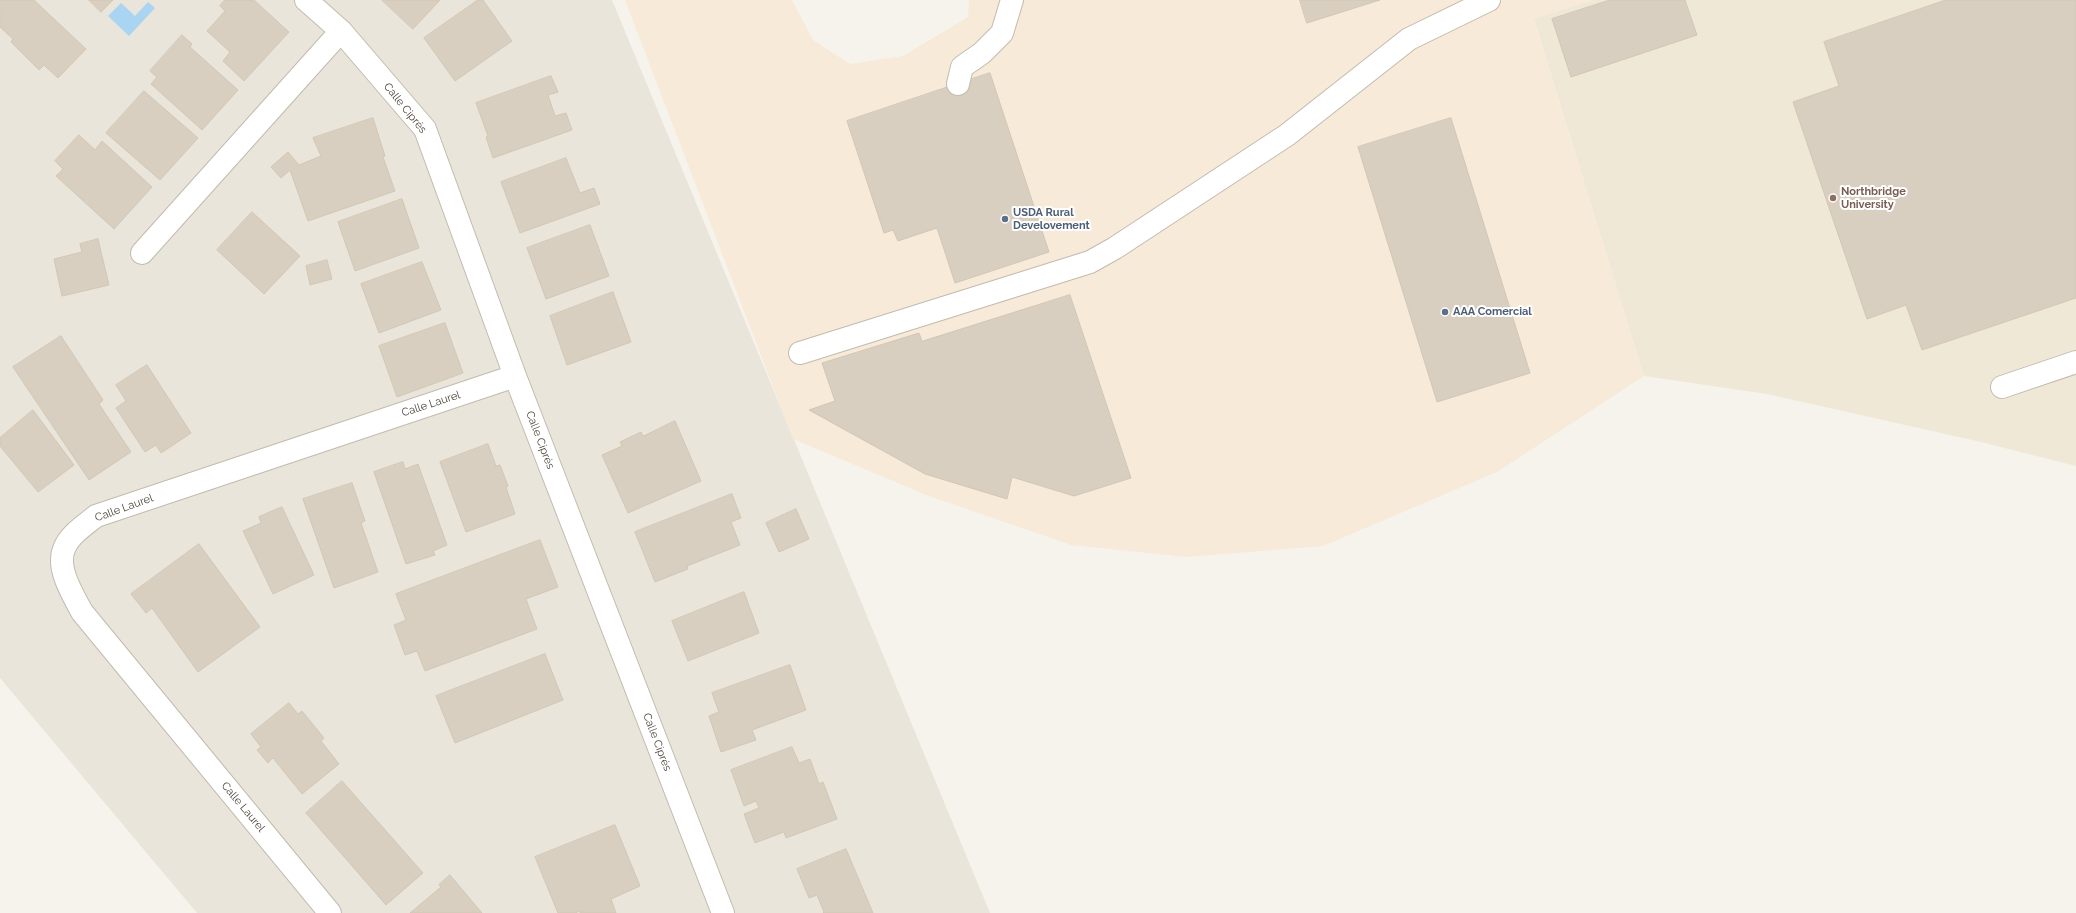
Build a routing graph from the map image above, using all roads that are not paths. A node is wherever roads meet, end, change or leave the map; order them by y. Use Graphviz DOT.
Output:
graph roads {
  1 [pos="306,0"];
  2 [pos="1012,0"];
  3 [pos="1489,0"];
  4 [pos="341,31"];
  5 [pos="958,84"];
  6 [pos="142,254"];
  7 [pos="800,353"];
  8 [pos="2076,362"];
  9 [pos="515,376"];
  10 [pos="2002,387"];
  11 [pos="330,913"];
  12 [pos="723,913"];
  1 -- 4 [label="street, Calle Ciprés"];
  2 -- 5 [label="street"];
  3 -- 7 [label="street"];
  4 -- 6 [label="street"];
  4 -- 9 [label="street, Calle Ciprés"];
  8 -- 10 [label="street"];
  9 -- 11 [label="street, Calle Laurel"];
  9 -- 12 [label="street, Calle Ciprés"];
}
